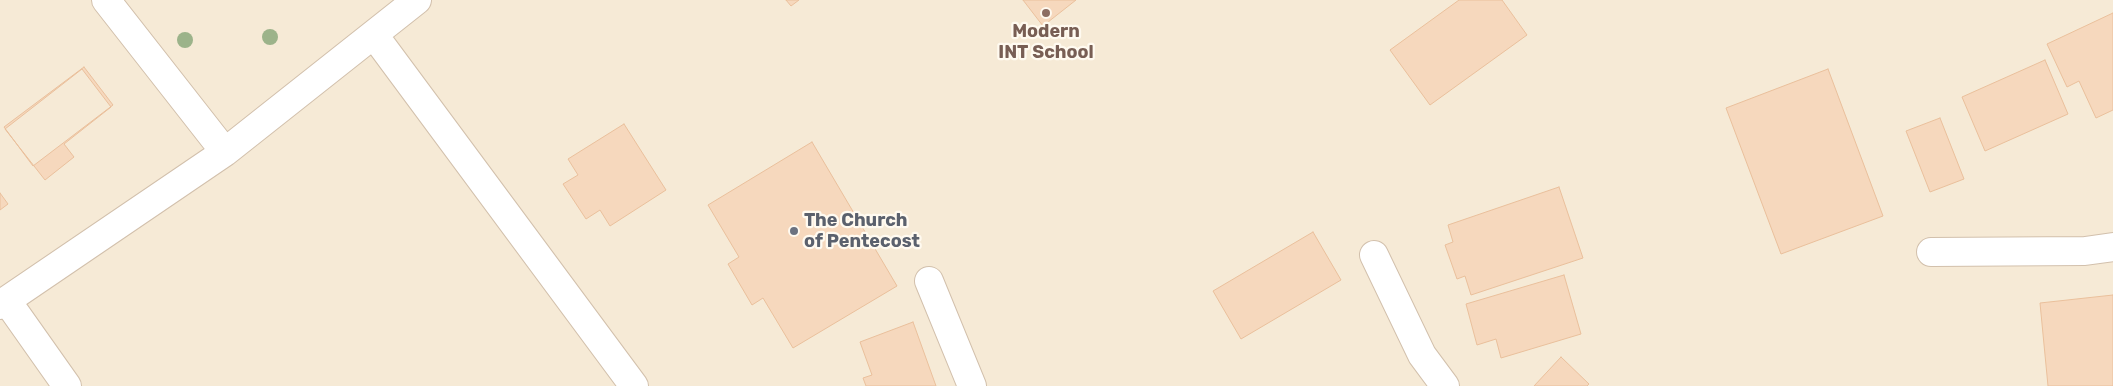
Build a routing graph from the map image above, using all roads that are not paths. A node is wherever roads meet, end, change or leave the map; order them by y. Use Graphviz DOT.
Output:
graph roads {
  1 [pos="106,0"];
  2 [pos="417,0"];
  3 [pos="374,35"];
  4 [pos="225,152"];
  5 [pos="2113,247"];
  6 [pos="1931,252"];
  7 [pos="1374,255"];
  8 [pos="929,281"];
  9 [pos="3,303"];
  10 [pos="67,386"];
  11 [pos="634,386"];
  12 [pos="972,386"];
  13 [pos="1445,386"];
  1 -- 4 [label="street"];
  2 -- 3 [label="street"];
  3 -- 4 [label="street"];
  3 -- 11 [label="street"];
  4 -- 9 [label="street"];
  5 -- 6 [label="street"];
  7 -- 13 [label="street"];
  8 -- 12 [label="street"];
  9 -- 10 [label="street"];
}
